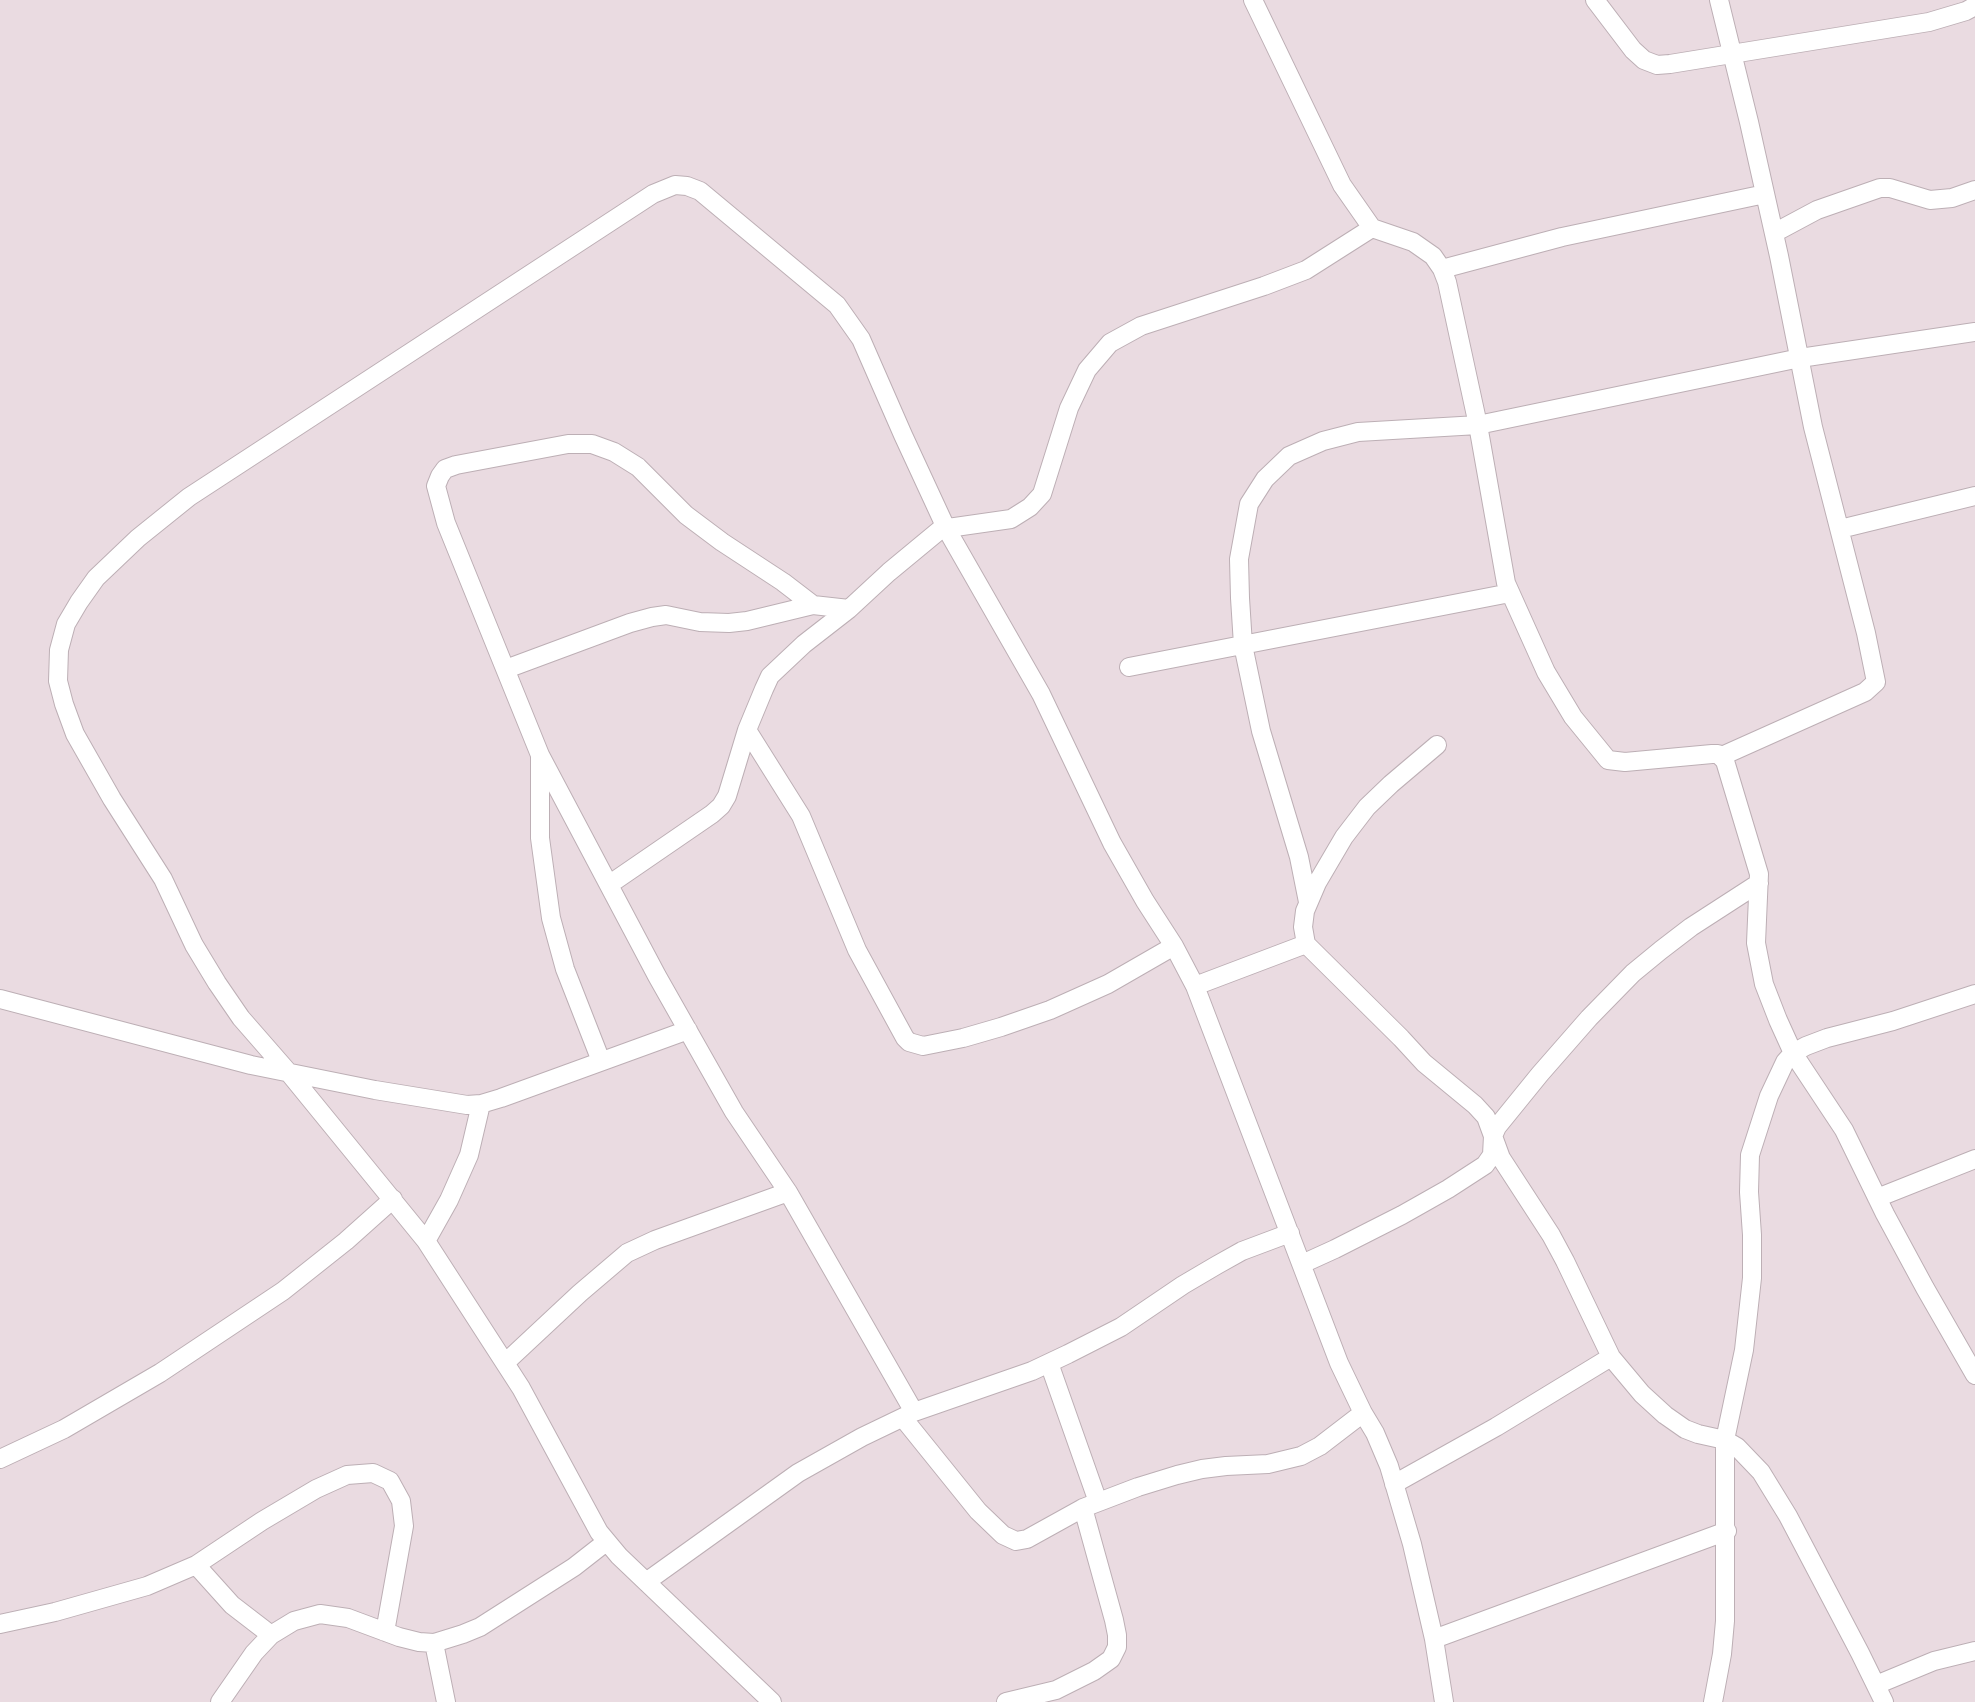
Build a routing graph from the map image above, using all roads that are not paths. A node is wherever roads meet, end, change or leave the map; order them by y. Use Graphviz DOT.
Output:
graph roads {
  1 [pos="1253,0"];
  2 [pos="1595,0"];
  3 [pos="1719,0"];
  4 [pos="1975,6"];
  5 [pos="1732,54"];
  6 [pos="1975,190"];
  7 [pos="1765,194"];
  8 [pos="1372,228"];
  9 [pos="1774,233"];
  10 [pos="1442,268"];
  11 [pos="1975,332"];
  12 [pos="1800,358"];
  13 [pos="1478,425"];
  14 [pos="1975,496"];
  15 [pos="946,528"];
  16 [pos="1840,529"];
  17 [pos="1510,593"];
  18 [pos="813,606"];
  19 [pos="849,609"];
  20 [pos="1243,645"];
  21 [pos="1129,667"];
  22 [pos="506,669"];
  23 [pos="747,730"];
  24 [pos="1437,745"];
  25 [pos="540,755"];
  26 [pos="1722,756"];
  27 [pos="1759,883"];
  28 [pos="610,884"];
  29 [pos="1308,902"];
  30 [pos="1306,944"];
  31 [pos="1174,946"];
  32 [pos="1194,986"];
  33 [pos="1975,994"];
  34 [pos="0,999"];
  35 [pos="688,1030"];
  36 [pos="1793,1053"];
  37 [pos="601,1061"];
  38 [pos="289,1073"];
  39 [pos="481,1104"];
  40 [pos="1493,1136"];
  41 [pos="1975,1159"];
  42 [pos="788,1192"];
  43 [pos="1877,1198"];
  44 [pos="393,1199"];
  45 [pos="1290,1233"];
  46 [pos="426,1241"];
  47 [pos="1302,1264"];
  48 [pos="1610,1356"];
  49 [pos="505,1363"];
  50 [pos="1049,1363"];
  51 [pos="1975,1374"];
  52 [pos="1363,1413"];
  53 [pos="908,1415"];
  54 [pos="1726,1440"];
  55 [pos="0,1459"];
  56 [pos="1394,1484"];
  57 [pos="1091,1505"];
  58 [pos="1727,1531"];
  59 [pos="606,1542"];
  60 [pos="196,1565"];
  61 [pos="646,1582"];
  62 [pos="0,1624"];
  63 [pos="385,1632"];
  64 [pos="271,1635"];
  65 [pos="1434,1639"];
  66 [pos="434,1642"];
  67 [pos="1975,1651"];
  68 [pos="233,1684"];
  69 [pos="1876,1686"];
  70 [pos="1062,1696"];
  71 [pos="1442,1701"];
  72 [pos="220,1702"];
  73 [pos="236,1702"];
  74 [pos="446,1702"];
  75 [pos="772,1702"];
  76 [pos="1006,1702"];
  77 [pos="1713,1702"];
  78 [pos="1884,1702"];
  1 -- 8 [label="street"];
  2 -- 5 [label="street"];
  3 -- 5 [label="street"];
  4 -- 5 [label="street"];
  5 -- 7 [label="street"];
  6 -- 9 [label="street"];
  7 -- 9 [label="street"];
  7 -- 10 [label="street"];
  8 -- 10 [label="street"];
  8 -- 15 [label="street"];
  9 -- 12 [label="street"];
  10 -- 13 [label="street"];
  11 -- 12 [label="street"];
  12 -- 13 [label="street"];
  12 -- 16 [label="street"];
  13 -- 17 [label="street"];
  13 -- 20 [label="street"];
  14 -- 16 [label="street"];
  15 -- 19 [label="street"];
  15 -- 31 [label="street"];
  15 -- 38 [label="street"];
  16 -- 26 [label="street"];
  17 -- 20 [label="street"];
  17 -- 26 [label="street"];
  18 -- 19 [label="street"];
  18 -- 22 [label="street"];
  18 -- 22 [label="street"];
  19 -- 23 [label="street"];
  20 -- 21 [label="street"];
  20 -- 29 [label="street"];
  22 -- 25 [label="street"];
  23 -- 28 [label="street"];
  23 -- 31 [label="street"];
  24 -- 29 [label="street"];
  25 -- 28 [label="street"];
  25 -- 37 [label="street"];
  26 -- 27 [label="street"];
  27 -- 36 [label="street"];
  27 -- 40 [label="street"];
  28 -- 35 [label="street"];
  29 -- 30 [label="street"];
  30 -- 32 [label="street"];
  30 -- 40 [label="street"];
  31 -- 32 [label="street"];
  32 -- 45 [label="street"];
  33 -- 36 [label="street"];
  34 -- 38 [label="street"];
  35 -- 37 [label="street"];
  35 -- 42 [label="street"];
  36 -- 43 [label="street"];
  36 -- 54 [label="street"];
  37 -- 39 [label="street"];
  38 -- 39 [label="street"];
  38 -- 44 [label="street"];
  39 -- 46 [label="street"];
  40 -- 47 [label="street"];
  40 -- 48 [label="street"];
  41 -- 43 [label="street"];
  42 -- 49 [label="street"];
  42 -- 53 [label="street"];
  43 -- 51 [label="street"];
  44 -- 46 [label="street"];
  44 -- 55 [label="street"];
  45 -- 47 [label="street"];
  45 -- 50 [label="street"];
  46 -- 49 [label="street"];
  47 -- 52 [label="street"];
  48 -- 54 [label="street"];
  48 -- 56 [label="street"];
  49 -- 59 [label="street"];
  50 -- 53 [label="street"];
  50 -- 57 [label="street"];
  52 -- 56 [label="street"];
  52 -- 57 [label="street"];
  53 -- 57 [label="street"];
  53 -- 61 [label="street"];
  54 -- 58 [label="street"];
  54 -- 69 [label="street"];
  56 -- 65 [label="street"];
  57 -- 70 [label="street"];
  58 -- 65 [label="street"];
  58 -- 77 [label="street"];
  59 -- 61 [label="street"];
  59 -- 66 [label="street"];
  60 -- 62 [label="street"];
  60 -- 63 [label="street"];
  60 -- 64 [label="street"];
  61 -- 75 [label="street"];
  63 -- 64 [label="street"];
  63 -- 66 [label="street"];
  64 -- 68 [label="street"];
  65 -- 71 [label="street"];
  66 -- 74 [label="street"];
  67 -- 69 [label="street"];
  68 -- 72 [label="street"];
  68 -- 73 [label="street"];
  69 -- 78 [label="street"];
  70 -- 76 [label="street"];
}
